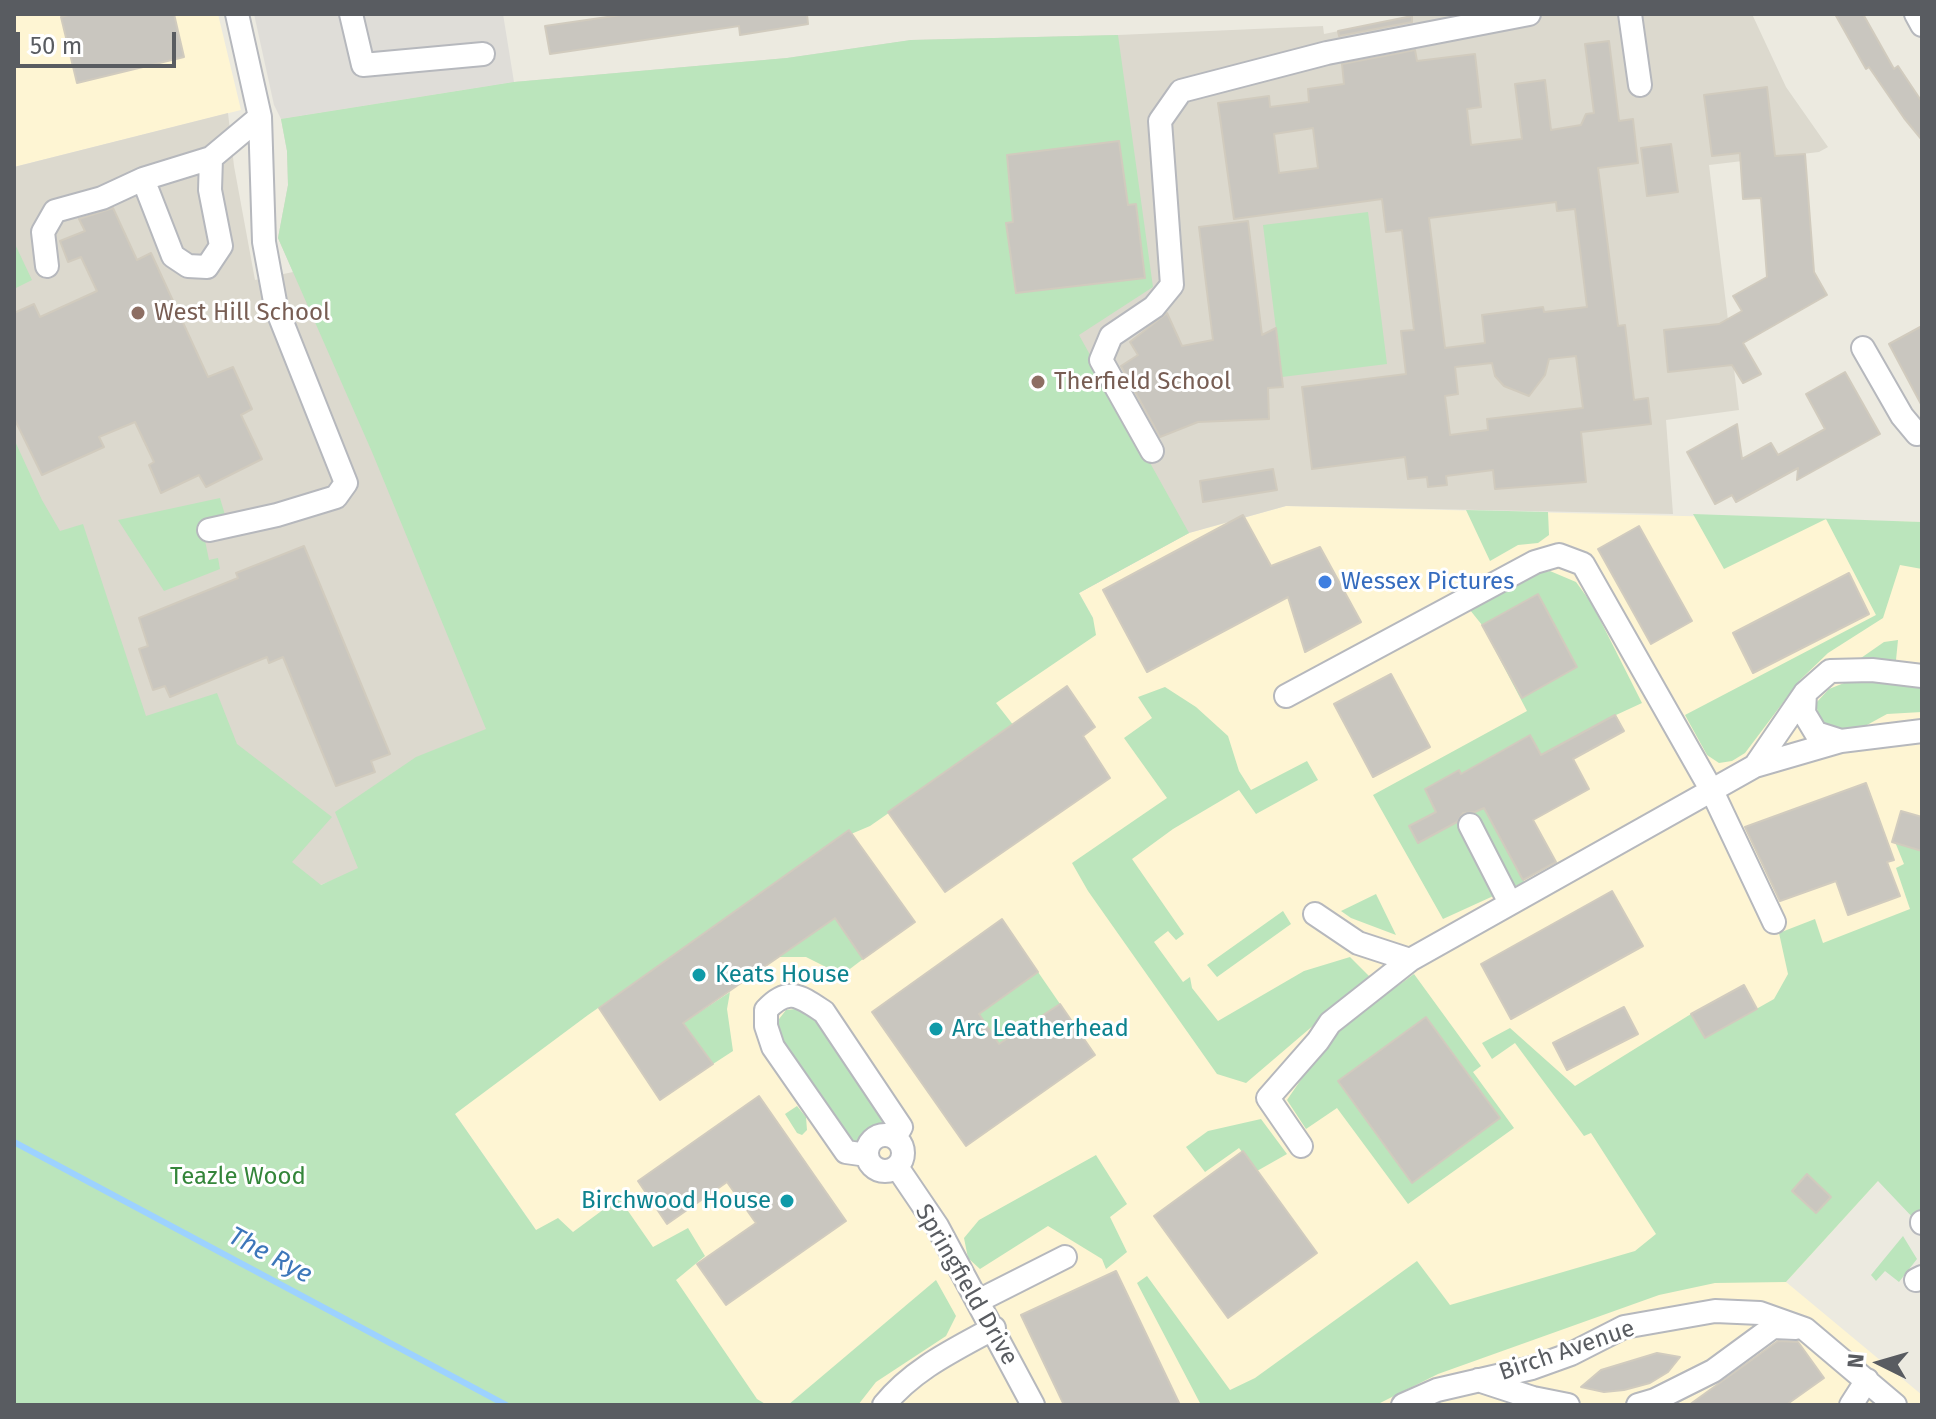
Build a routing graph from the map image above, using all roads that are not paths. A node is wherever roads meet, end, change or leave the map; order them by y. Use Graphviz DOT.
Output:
graph roads {
  1 [pos="237,14"];
  2 [pos="351,14"];
  3 [pos="1529,14"];
  4 [pos="1630,14"];
  5 [pos="483,54"];
  6 [pos="1640,85"];
  7 [pos="260,117"];
  8 [pos="211,158"];
  9 [pos="143,179"];
  10 [pos="47,266"];
  11 [pos="1863,348"];
  12 [pos="1922,433"];
  13 [pos="1152,451"];
  14 [pos="209,530"];
  15 [pos="1922,676"];
  16 [pos="1805,693"];
  17 [pos="1286,696"];
  18 [pos="1922,731"];
  19 [pos="1841,741"];
  20 [pos="1755,766"];
  21 [pos="1712,791"];
  22 [pos="1470,825"];
  23 [pos="1510,903"];
  24 [pos="1315,914"];
  25 [pos="1774,922"];
  26 [pos="1410,960"];
  27 [pos="895,1137"];
  28 [pos="1301,1146"];
  29 [pos="867,1155"];
  30 [pos="897,1167"];
  31 [pos="1065,1257"];
  32 [pos="978,1301"];
  33 [pos="994,1328"];
  34 [pos="1805,1329"];
  35 [pos="1478,1380"];
  36 [pos="1867,1380"];
  37 [pos="1649,1403"];
  38 [pos="884,1405"];
  39 [pos="1033,1405"];
  40 [pos="1403,1405"];
  41 [pos="1568,1405"];
  42 [pos="1851,1405"];
  43 [pos="1895,1405"];
  1 -- 7 [label="lane"];
  2 -- 5 [label="lane"];
  3 -- 13 [label="lane"];
  4 -- 6 [label="lane"];
  7 -- 8 [label="lane"];
  7 -- 14 [label="lane"];
  8 -- 9 [label="lane"];
  8 -- 9 [label="lane"];
  9 -- 10 [label="lane"];
  11 -- 12 [label="lane"];
  15 -- 16 [label="lane"];
  16 -- 19 [label="lane"];
  16 -- 20 [label="lane"];
  17 -- 21 [label="lane"];
  18 -- 19 [label="lane"];
  19 -- 20 [label="lane"];
  20 -- 21 [label="lane"];
  21 -- 23 [label="lane"];
  21 -- 25 [label="lane"];
  22 -- 23 [label="lane"];
  23 -- 26 [label="lane"];
  24 -- 26 [label="lane"];
  26 -- 28 [label="lane"];
  27 -- 29 [label="lane"];
  27 -- 29 [label="lane"];
  27 -- 30 [label="lane"];
  29 -- 30 [label="lane"];
  30 -- 32 [label="lane, Springfield Drive"];
  31 -- 32 [label="lane"];
  32 -- 33 [label="lane, Springfield Drive"];
  33 -- 38 [label="lane"];
  33 -- 39 [label="lane, Springfield Drive"];
  34 -- 35 [label="lane, Birch Avenue"];
  34 -- 36 [label="lane, Birch Avenue"];
  34 -- 37 [label="lane"];
  35 -- 40 [label="lane, Birch Avenue"];
  35 -- 41 [label="lane"];
  36 -- 42 [label="lane"];
  36 -- 43 [label="lane, Birch Avenue"];
}
